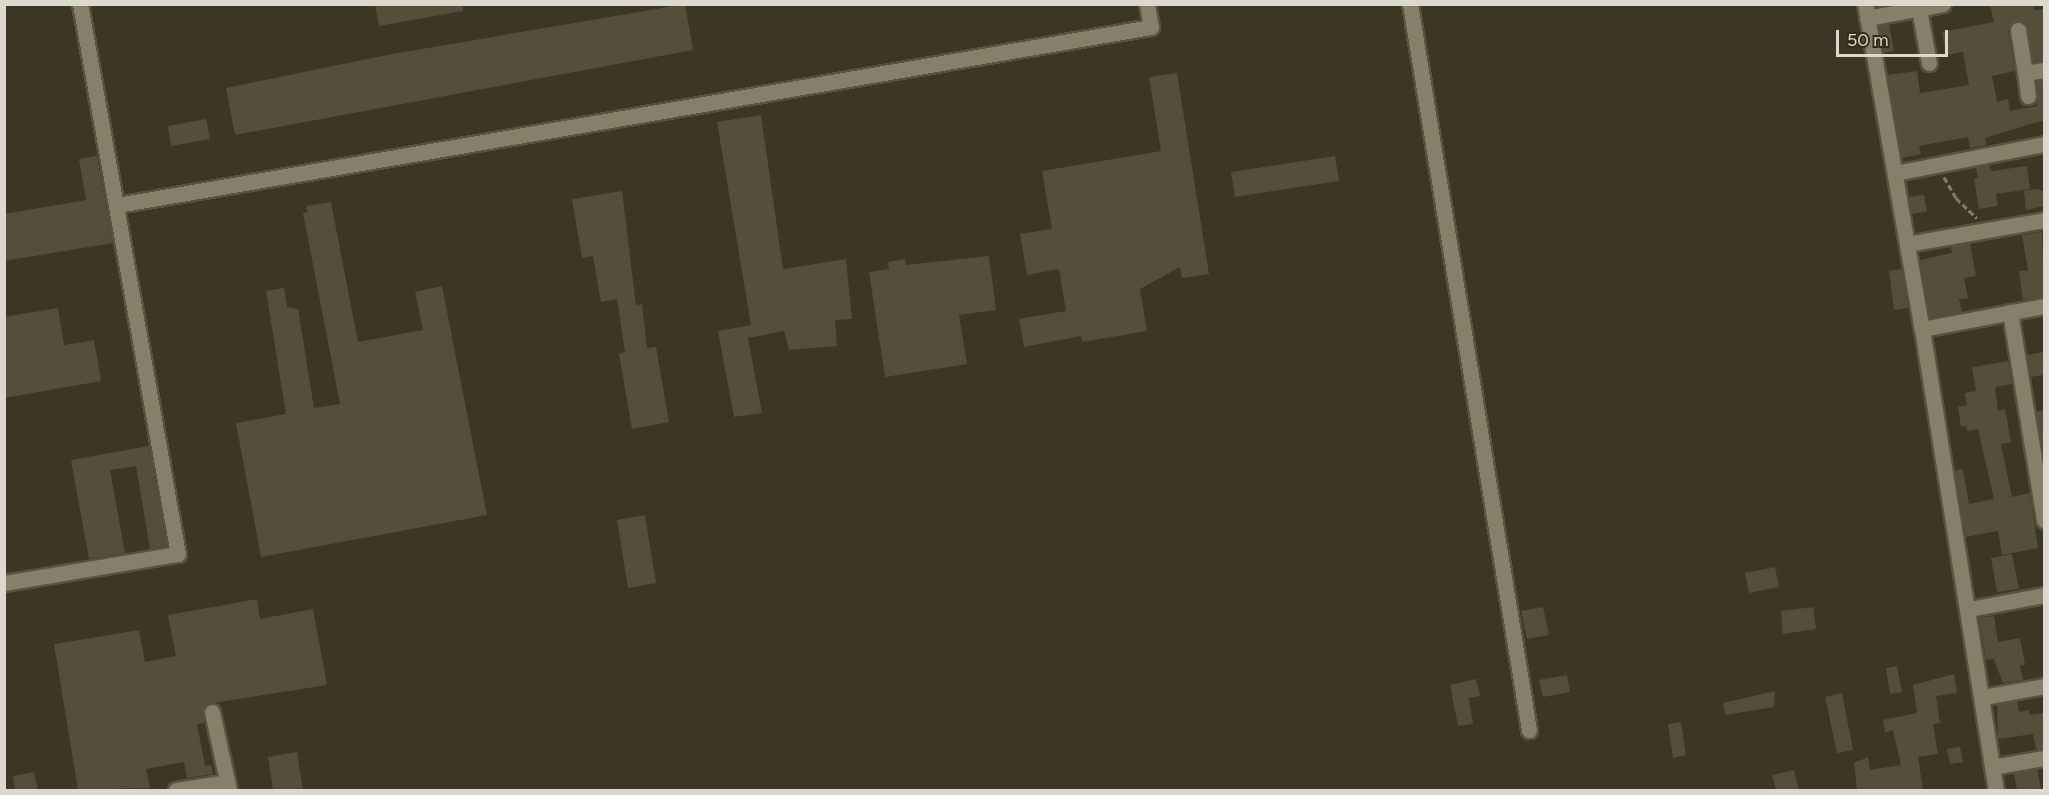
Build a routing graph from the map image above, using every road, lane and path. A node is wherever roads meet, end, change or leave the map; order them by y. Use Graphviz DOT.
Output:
graph roads {
  1 [pos="80,4"];
  2 [pos="1147,4"];
  3 [pos="1410,4"];
  4 [pos="1943,4"];
  5 [pos="1919,9"];
  6 [pos="1866,11"];
  7 [pos="2018,30"];
  8 [pos="1929,63"];
  9 [pos="2044,70"];
  10 [pos="2025,73"];
  11 [pos="2028,96"];
  12 [pos="2044,144"];
  13 [pos="1929,166"];
  14 [pos="1895,173"];
  15 [pos="117,205"];
  16 [pos="2044,220"];
  17 [pos="1989,230"];
  18 [pos="1907,244"];
  19 [pos="2044,306"];
  20 [pos="2010,312"];
  21 [pos="1922,329"];
  22 [pos="2044,520"];
  23 [pos="4,583"];
  24 [pos="2044,595"];
  25 [pos="1969,609"];
  26 [pos="2044,686"];
  27 [pos="1983,697"];
  28 [pos="212,712"];
  29 [pos="1529,730"];
  30 [pos="2044,758"];
  31 [pos="1992,767"];
  32 [pos="228,786"];
  33 [pos="176,790"];
  34 [pos="1996,790"];
  1 -- 15 [label="street"];
  2 -- 15 [label="street"];
  3 -- 29 [label="street"];
  4 -- 5 [label="street"];
  5 -- 6 [label="street"];
  5 -- 8 [label="street"];
  6 -- 14 [label="street"];
  7 -- 10 [label="street"];
  9 -- 10 [label="street"];
  10 -- 11 [label="street"];
  12 -- 13 [label="street"];
  13 -- 14 [label="street"];
  13 -- 17 [label="path"];
  14 -- 18 [label="street"];
  15 -- 23 [label="street"];
  16 -- 17 [label="street"];
  17 -- 18 [label="street"];
  18 -- 21 [label="street"];
  19 -- 20 [label="street"];
  20 -- 21 [label="street"];
  20 -- 22 [label="street"];
  21 -- 25 [label="street"];
  24 -- 25 [label="street"];
  25 -- 27 [label="street"];
  26 -- 27 [label="street"];
  27 -- 31 [label="street"];
  28 -- 32 [label="street"];
  30 -- 31 [label="street"];
  31 -- 34 [label="street"];
  32 -- 33 [label="street"];
}
